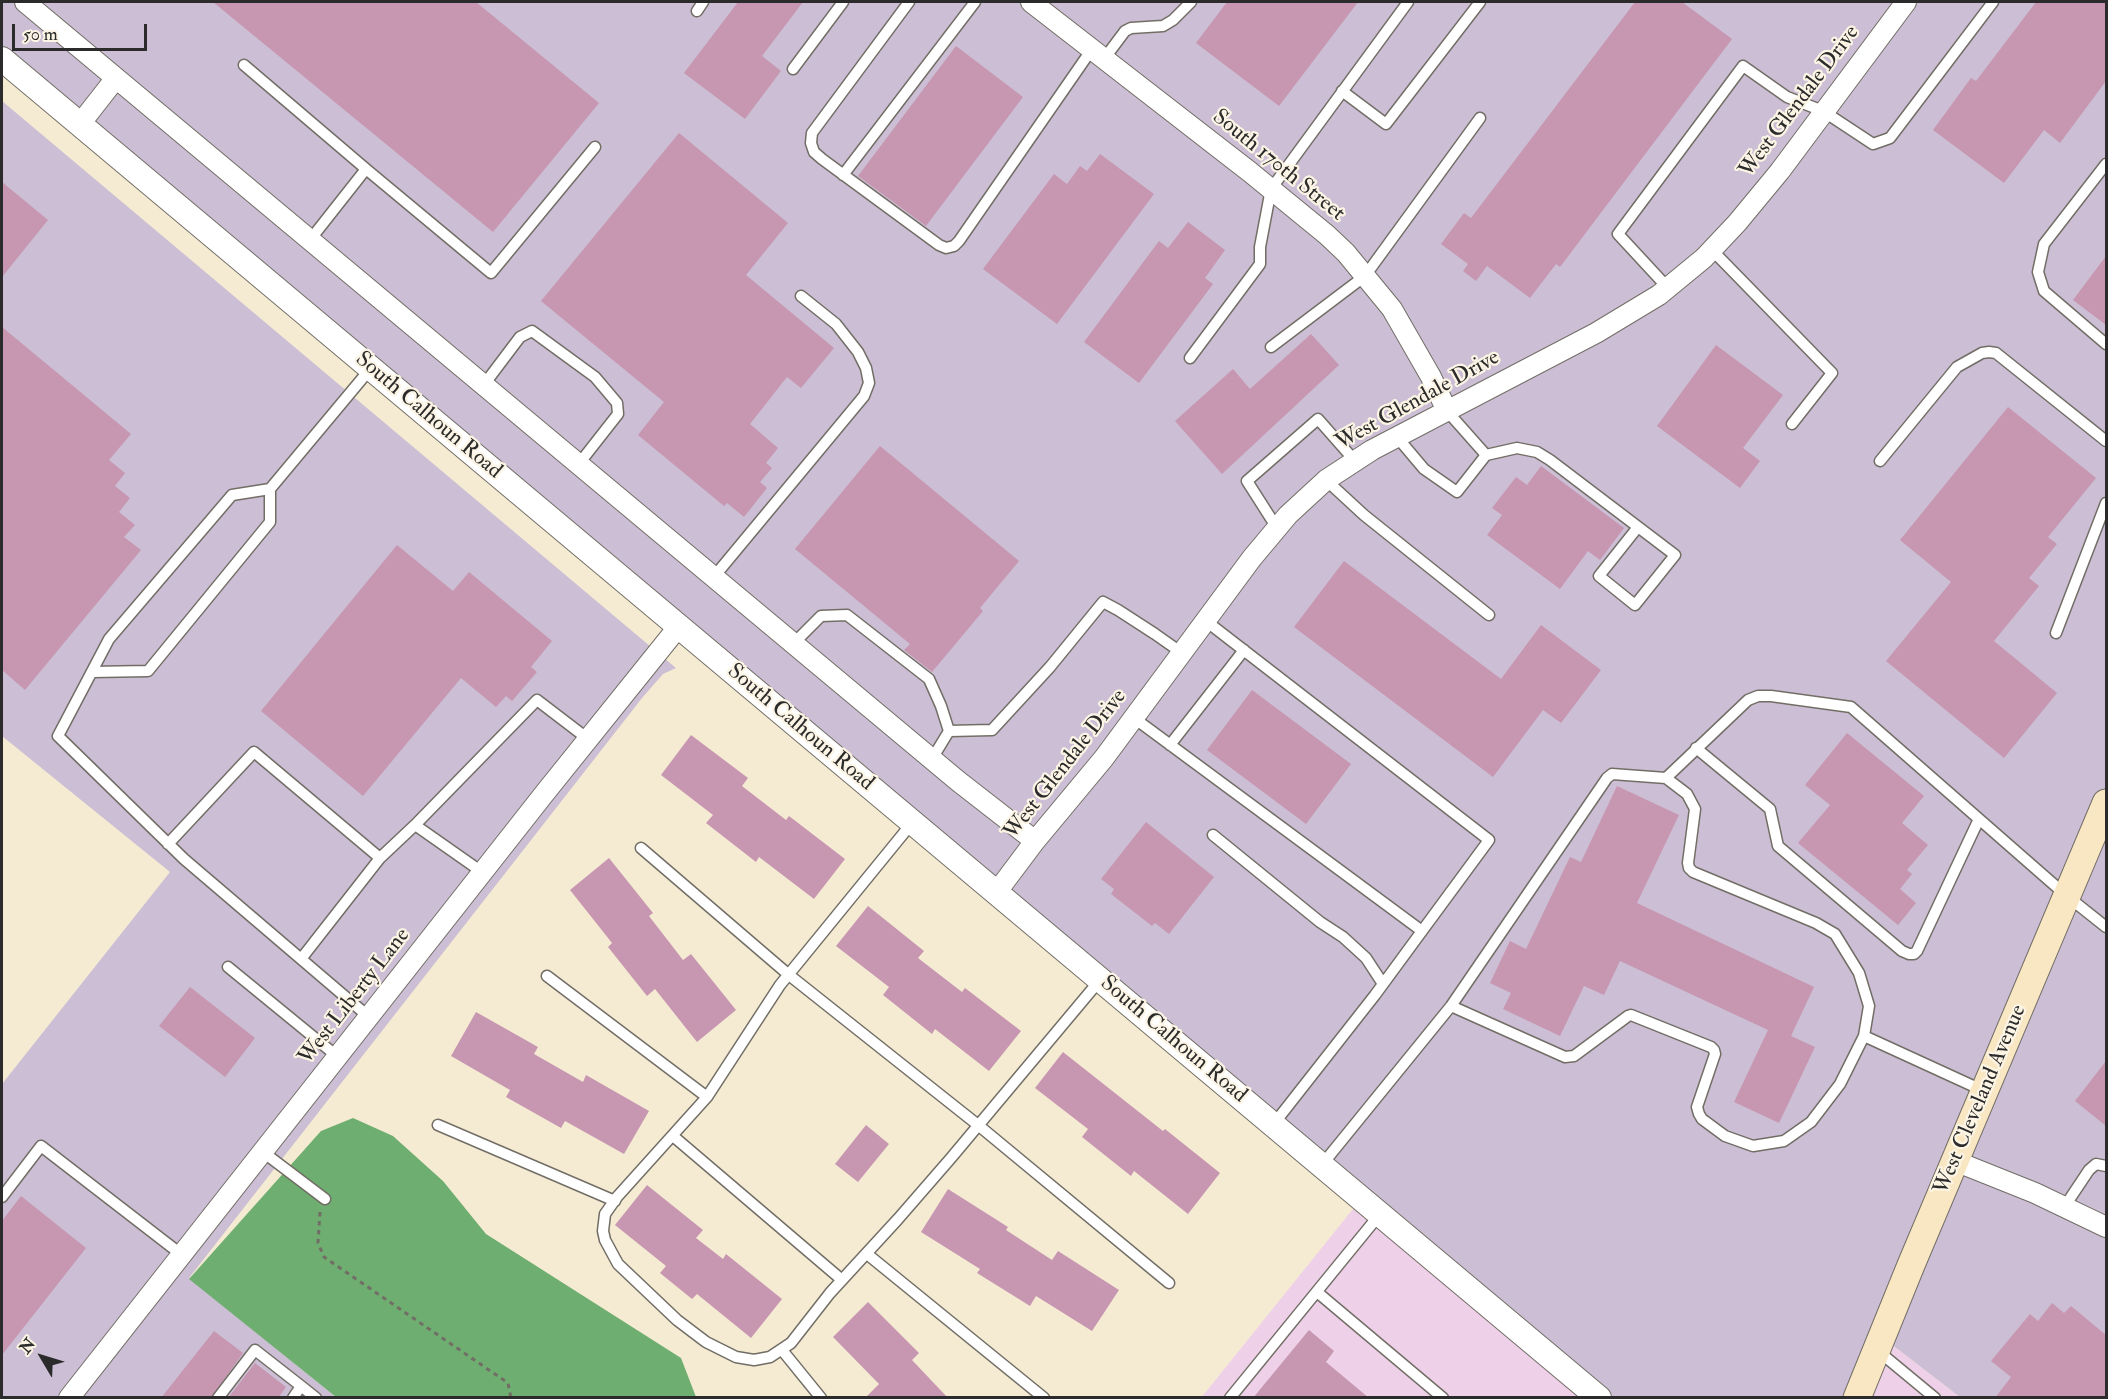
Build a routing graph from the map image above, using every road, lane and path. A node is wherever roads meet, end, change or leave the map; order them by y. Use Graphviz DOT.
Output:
graph roads {
  1 [pos="25,2"];
  2 [pos="843,2"];
  3 [pos="909,2"];
  4 [pos="975,2"];
  5 [pos="1191,2"];
  6 [pos="1408,2"];
  7 [pos="1480,2"];
  8 [pos="1906,2"];
  9 [pos="1993,2"];
  10 [pos="1037,3"];
  11 [pos="1098,54"];
  12 [pos="244,65"];
  13 [pos="4,67"];
  14 [pos="793,69"];
  15 [pos="116,78"];
  16 [pos="1342,92"];
  17 [pos="1823,111"];
  18 [pos="1480,118"];
  19 [pos="80,124"];
  20 [pos="595,147"];
  21 [pos="2106,164"];
  22 [pos="366,169"];
  23 [pos="843,175"];
  24 [pos="1271,189"];
  25 [pos="310,240"];
  26 [pos="1712,250"];
  27 [pos="1365,276"];
  28 [pos="1668,288"];
  29 [pos="801,296"];
  30 [pos="2106,344"];
  31 [pos="1271,347"];
  32 [pos="1190,358"];
  33 [pos="371,368"];
  34 [pos="483,386"];
  35 [pos="1447,411"];
  36 [pos="1792,424"];
  37 [pos="1397,437"];
  38 [pos="2106,441"];
  39 [pos="1486,455"];
  40 [pos="1355,461"];
  41 [pos="1880,461"];
  42 [pos="578,465"];
  43 [pos="1326,480"];
  44 [pos="270,489"];
  45 [pos="2106,502"];
  46 [pos="1638,526"];
  47 [pos="1277,528"];
  48 [pos="713,578"];
  49 [pos="1489,615"];
  50 [pos="1206,621"];
  51 [pos="679,626"];
  52 [pos="2056,633"];
  53 [pos="793,644"];
  54 [pos="1244,650"];
  55 [pos="1182,653"];
  56 [pos="92,672"];
  57 [pos="1134,718"];
  58 [pos="949,731"];
  59 [pos="588,739"];
  60 [pos="1170,745"];
  61 [pos="1696,748"];
  62 [pos="932,759"];
  63 [pos="1665,778"];
  64 [pos="2104,813"];
  65 [pos="1979,819"];
  66 [pos="912,822"];
  67 [pos="415,825"];
  68 [pos="1213,835"];
  69 [pos="1035,842"];
  70 [pos="168,844"];
  71 [pos="640,848"];
  72 [pos="380,858"];
  73 [pos="482,872"];
  74 [pos="996,892"];
  75 [pos="2067,896"];
  76 [pos="2106,927"];
  77 [pos="1422,931"];
  78 [pos="301,959"];
  79 [pos="228,968"];
  80 [pos="789,975"];
  81 [pos="547,976"];
  82 [pos="1100,980"];
  83 [pos="1383,984"];
  84 [pos="1451,1006"];
  85 [pos="369,1017"];
  86 [pos="1863,1036"];
  87 [pos="338,1057"];
  88 [pos="1984,1091"];
  89 [pos="707,1097"];
  90 [pos="438,1125"];
  91 [pos="978,1125"];
  92 [pos="1273,1125"];
  93 [pos="673,1136"];
  94 [pos="263,1152"];
  95 [pos="1955,1161"];
  96 [pos="1321,1166"];
  97 [pos="2106,1166"];
  98 [pos="2,1197"];
  99 [pos="325,1199"];
  100 [pos="615,1201"];
  101 [pos="2065,1206"];
  102 [pos="1380,1214"];
  103 [pos="2106,1227"];
  104 [pos="867,1254"];
  105 [pos="182,1255"];
  106 [pos="842,1280"];
  107 [pos="1169,1283"];
  108 [pos="1317,1292"];
  109 [pos="782,1350"];
  110 [pos="1877,1350"];
  111 [pos="301,1386"];
  112 [pos="1590,1394"];
  113 [pos="69,1398"];
  114 [pos="218,1398"];
  115 [pos="293,1398"];
  116 [pos="316,1398"];
  117 [pos="511,1398"];
  118 [pos="821,1398"];
  119 [pos="1044,1398"];
  120 [pos="1230,1398"];
  121 [pos="1443,1398"];
  122 [pos="1857,1398"];
  123 [pos="1935,1398"];
  1 -- 15 [label="street"];
  2 -- 14 [label="lane"];
  3 -- 23 [label="lane"];
  4 -- 23 [label="lane"];
  5 -- 11 [label="lane"];
  6 -- 16 [label="lane"];
  7 -- 16 [label="lane"];
  8 -- 17 [label="street, West Glendale Drive"];
  9 -- 17 [label="lane"];
  10 -- 11 [label="street, South 170th Street"];
  11 -- 23 [label="lane"];
  11 -- 24 [label="street, South 170th Street"];
  12 -- 22 [label="lane"];
  13 -- 19 [label="street, South Calhoun Road"];
  15 -- 19 [label="street"];
  15 -- 25 [label="street"];
  16 -- 24 [label="lane"];
  17 -- 26 [label="street, West Glendale Drive"];
  17 -- 28 [label="lane"];
  18 -- 27 [label="lane"];
  19 -- 33 [label="street, South Calhoun Road"];
  20 -- 22 [label="lane"];
  21 -- 30 [label="lane"];
  22 -- 25 [label="lane"];
  24 -- 27 [label="street, South 170th Street"];
  24 -- 32 [label="lane"];
  25 -- 34 [label="street"];
  26 -- 28 [label="street, West Glendale Drive"];
  26 -- 36 [label="lane"];
  27 -- 31 [label="lane"];
  27 -- 35 [label="street, South 170th Street"];
  28 -- 35 [label="street, West Glendale Drive"];
  29 -- 48 [label="lane"];
  33 -- 44 [label="lane"];
  33 -- 51 [label="street, South Calhoun Road"];
  34 -- 42 [label="street"];
  34 -- 42 [label="lane"];
  35 -- 37 [label="street, West Glendale Drive"];
  35 -- 39 [label="lane"];
  37 -- 39 [label="lane"];
  37 -- 40 [label="street, West Glendale Drive"];
  38 -- 41 [label="lane"];
  39 -- 46 [label="lane"];
  40 -- 43 [label="street, West Glendale Drive"];
  40 -- 47 [label="lane"];
  42 -- 48 [label="street"];
  43 -- 47 [label="street, West Glendale Drive"];
  43 -- 49 [label="lane"];
  44 -- 56 [label="lane"];
  44 -- 56 [label="lane"];
  45 -- 52 [label="lane"];
  46 -- 46 [label="lane"];
  47 -- 50 [label="street, West Glendale Drive"];
  48 -- 53 [label="street"];
  50 -- 54 [label="lane"];
  50 -- 55 [label="street, West Glendale Drive"];
  51 -- 59 [label="street, West Liberty Lane"];
  51 -- 66 [label="street, South Calhoun Road"];
  53 -- 58 [label="lane"];
  53 -- 62 [label="street"];
  54 -- 60 [label="lane"];
  54 -- 77 [label="lane"];
  55 -- 57 [label="street, West Glendale Drive"];
  55 -- 58 [label="lane"];
  56 -- 70 [label="lane"];
  57 -- 60 [label="lane"];
  57 -- 69 [label="street, West Glendale Drive"];
  58 -- 62 [label="lane"];
  59 -- 67 [label="lane"];
  59 -- 73 [label="street, West Liberty Lane"];
  60 -- 77 [label="lane"];
  61 -- 63 [label="lane"];
  61 -- 65 [label="lane"];
  61 -- 65 [label="lane"];
  62 -- 69 [label="street"];
  63 -- 84 [label="lane"];
  63 -- 86 [label="lane"];
  64 -- 75 [label="main road, West Cleveland Avenue"];
  65 -- 75 [label="lane"];
  66 -- 74 [label="street, South Calhoun Road"];
  66 -- 80 [label="lane"];
  67 -- 72 [label="lane"];
  67 -- 73 [label="lane"];
  68 -- 83 [label="lane"];
  69 -- 74 [label="street, West Glendale Drive"];
  70 -- 72 [label="lane"];
  70 -- 78 [label="lane"];
  71 -- 80 [label="lane"];
  72 -- 78 [label="lane"];
  73 -- 85 [label="street, West Liberty Lane"];
  74 -- 82 [label="street, South Calhoun Road"];
  75 -- 76 [label="lane"];
  75 -- 88 [label="main road, West Cleveland Avenue"];
  77 -- 83 [label="lane"];
  78 -- 85 [label="lane"];
  79 -- 87 [label="lane"];
  80 -- 89 [label="lane"];
  80 -- 91 [label="lane"];
  81 -- 89 [label="lane"];
  82 -- 91 [label="lane"];
  82 -- 92 [label="street, South Calhoun Road"];
  83 -- 92 [label="lane"];
  84 -- 86 [label="lane"];
  84 -- 96 [label="lane"];
  85 -- 87 [label="street, West Liberty Lane"];
  86 -- 88 [label="lane"];
  87 -- 94 [label="street, West Liberty Lane"];
  88 -- 95 [label="main road, West Cleveland Avenue"];
  89 -- 93 [label="lane"];
  90 -- 100 [label="lane"];
  91 -- 104 [label="lane"];
  91 -- 107 [label="lane"];
  92 -- 96 [label="street, South Calhoun Road"];
  93 -- 100 [label="lane"];
  93 -- 106 [label="lane"];
  94 -- 99 [label="lane"];
  94 -- 105 [label="street, West Liberty Lane"];
  95 -- 101 [label="street"];
  95 -- 110 [label="main road, West Cleveland Avenue"];
  96 -- 102 [label="street, South Calhoun Road"];
  97 -- 101 [label="lane"];
  98 -- 105 [label="lane"];
  99 -- 117 [label="path"];
  100 -- 109 [label="lane"];
  101 -- 103 [label="street"];
  102 -- 108 [label="lane"];
  102 -- 112 [label="street, South Calhoun Road"];
  104 -- 106 [label="lane"];
  104 -- 119 [label="lane"];
  105 -- 113 [label="street, West Liberty Lane"];
  106 -- 109 [label="lane"];
  108 -- 120 [label="lane"];
  108 -- 121 [label="lane"];
  109 -- 118 [label="lane"];
  110 -- 122 [label="main road, West Cleveland Avenue"];
  110 -- 123 [label="lane"];
  111 -- 114 [label="lane"];
  111 -- 115 [label="lane"];
  111 -- 116 [label="lane"];
}
